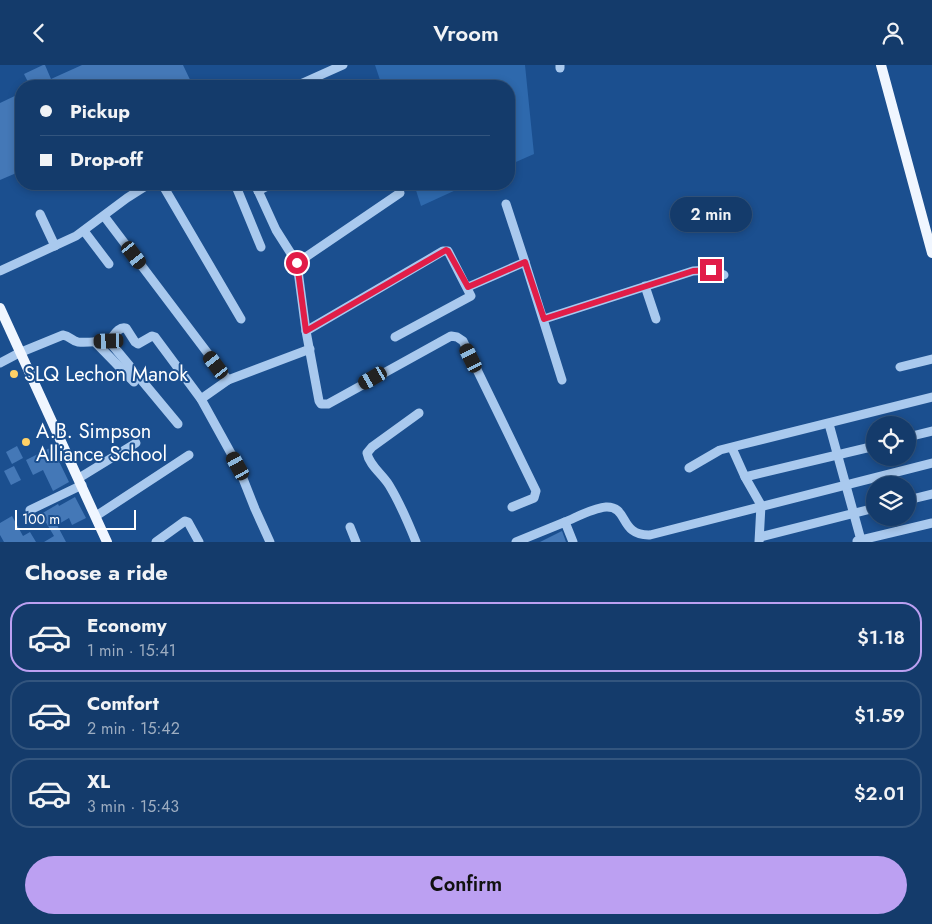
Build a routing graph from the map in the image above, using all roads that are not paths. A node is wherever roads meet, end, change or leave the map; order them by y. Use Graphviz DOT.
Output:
graph roads {
  1 [pos="344,65"];
  2 [pos="881,65"];
  3 [pos="310,80"];
  4 [pos="139,190"];
  5 [pos="166,190"];
  6 [pos="237,190"];
  7 [pos="258,190"];
  8 [pos="400,193"];
  9 [pos="506,204"];
  10 [pos="40,214"];
  11 [pos="104,216"];
  12 [pos="84,231"];
  13 [pos="55,246"];
  14 [pos="261,247"];
  15 [pos="931,248"];
  16 [pos="525,262"];
  17 [pos="297,263"];
  18 [pos="109,264"];
  19 [pos="0,271"];
  20 [pos="724,275"];
  21 [pos="645,286"];
  22 [pos="468,287"];
  23 [pos="0,308"];
  24 [pos="241,319"];
  25 [pos="544,319"];
  26 [pos="656,319"];
  27 [pos="306,331"];
  28 [pos="395,337"];
  29 [pos="109,341"];
  30 [pos="95,342"];
  31 [pos="310,349"];
  32 [pos="19,353"];
  33 [pos="932,359"];
  34 [pos="0,363"];
  35 [pos="900,367"];
  36 [pos="228,380"];
  37 [pos="562,380"];
  38 [pos="134,382"];
  39 [pos="932,397"];
  40 [pos="201,399"];
  41 [pos="419,413"];
  42 [pos="829,423"];
  43 [pos="178,424"];
  44 [pos="932,431"];
  45 [pos="916,435"];
  46 [pos="136,443"];
  47 [pos="732,448"];
  48 [pos="866,448"];
  49 [pos="189,455"];
  50 [pos="837,456"];
  51 [pos="932,463"];
  52 [pos="689,468"];
  53 [pos="745,477"];
  54 [pos="80,482"];
  55 [pos="845,485"];
  56 [pos="932,494"];
  57 [pos="916,498"];
  58 [pos="761,505"];
  59 [pos="512,507"];
  60 [pos="30,510"];
  61 [pos="866,510"];
  62 [pos="853,514"];
  63 [pos="96,515"];
  64 [pos="565,522"];
  65 [pos="932,523"];
  66 [pos="350,527"];
  67 [pos="760,539"];
  68 [pos="107,541"];
  69 [pos="156,541"];
  70 [pos="199,541"];
  71 [pos="270,541"];
  72 [pos="356,541"];
  73 [pos="416,541"];
  74 [pos="516,541"];
  75 [pos="573,541"];
  76 [pos="859,541"];
  1 -- 3 [label="street"];
  2 -- 15 [label="main road"];
  4 -- 11 [label="street"];
  5 -- 24 [label="street"];
  6 -- 14 [label="street"];
  7 -- 17 [label="street"];
  8 -- 17 [label="street"];
  9 -- 16 [label="street"];
  10 -- 13 [label="street"];
  11 -- 12 [label="street"];
  11 -- 36 [label="street"];
  12 -- 13 [label="street"];
  12 -- 18 [label="street"];
  13 -- 19 [label="street"];
  16 -- 22 [label="street"];
  16 -- 25 [label="street"];
  17 -- 27 [label="street"];
  20 -- 21 [label="street"];
  21 -- 25 [label="street"];
  21 -- 26 [label="street"];
  22 -- 27 [label="street"];
  22 -- 28 [label="street"];
  23 -- 32 [label="main road"];
  25 -- 37 [label="street"];
  27 -- 31 [label="street"];
  29 -- 30 [label="street"];
  29 -- 40 [label="street"];
  29 -- 43 [label="street"];
  30 -- 32 [label="street"];
  30 -- 38 [label="street"];
  31 -- 36 [label="street"];
  31 -- 59 [label="street"];
  32 -- 34 [label="street"];
  32 -- 54 [label="main road"];
  33 -- 35 [label="street"];
  36 -- 40 [label="street"];
  39 -- 42 [label="street"];
  40 -- 71 [label="street"];
  41 -- 73 [label="street"];
  42 -- 47 [label="street"];
  42 -- 50 [label="street"];
  44 -- 45 [label="street"];
  46 -- 54 [label="street"];
  47 -- 52 [label="street"];
  47 -- 53 [label="street"];
  48 -- 50 [label="street"];
  49 -- 63 [label="street"];
  50 -- 53 [label="street"];
  50 -- 55 [label="street"];
  51 -- 55 [label="street"];
  53 -- 58 [label="street"];
  54 -- 60 [label="street"];
  54 -- 63 [label="main road"];
  55 -- 58 [label="street"];
  55 -- 62 [label="street"];
  56 -- 57 [label="street"];
  58 -- 64 [label="street"];
  58 -- 67 [label="street"];
  61 -- 62 [label="street"];
  62 -- 67 [label="street"];
  62 -- 76 [label="street"];
  63 -- 68 [label="main road"];
  64 -- 74 [label="street"];
  64 -- 75 [label="street"];
  65 -- 76 [label="street"];
  66 -- 72 [label="street"];
  69 -- 70 [label="street"];
}
